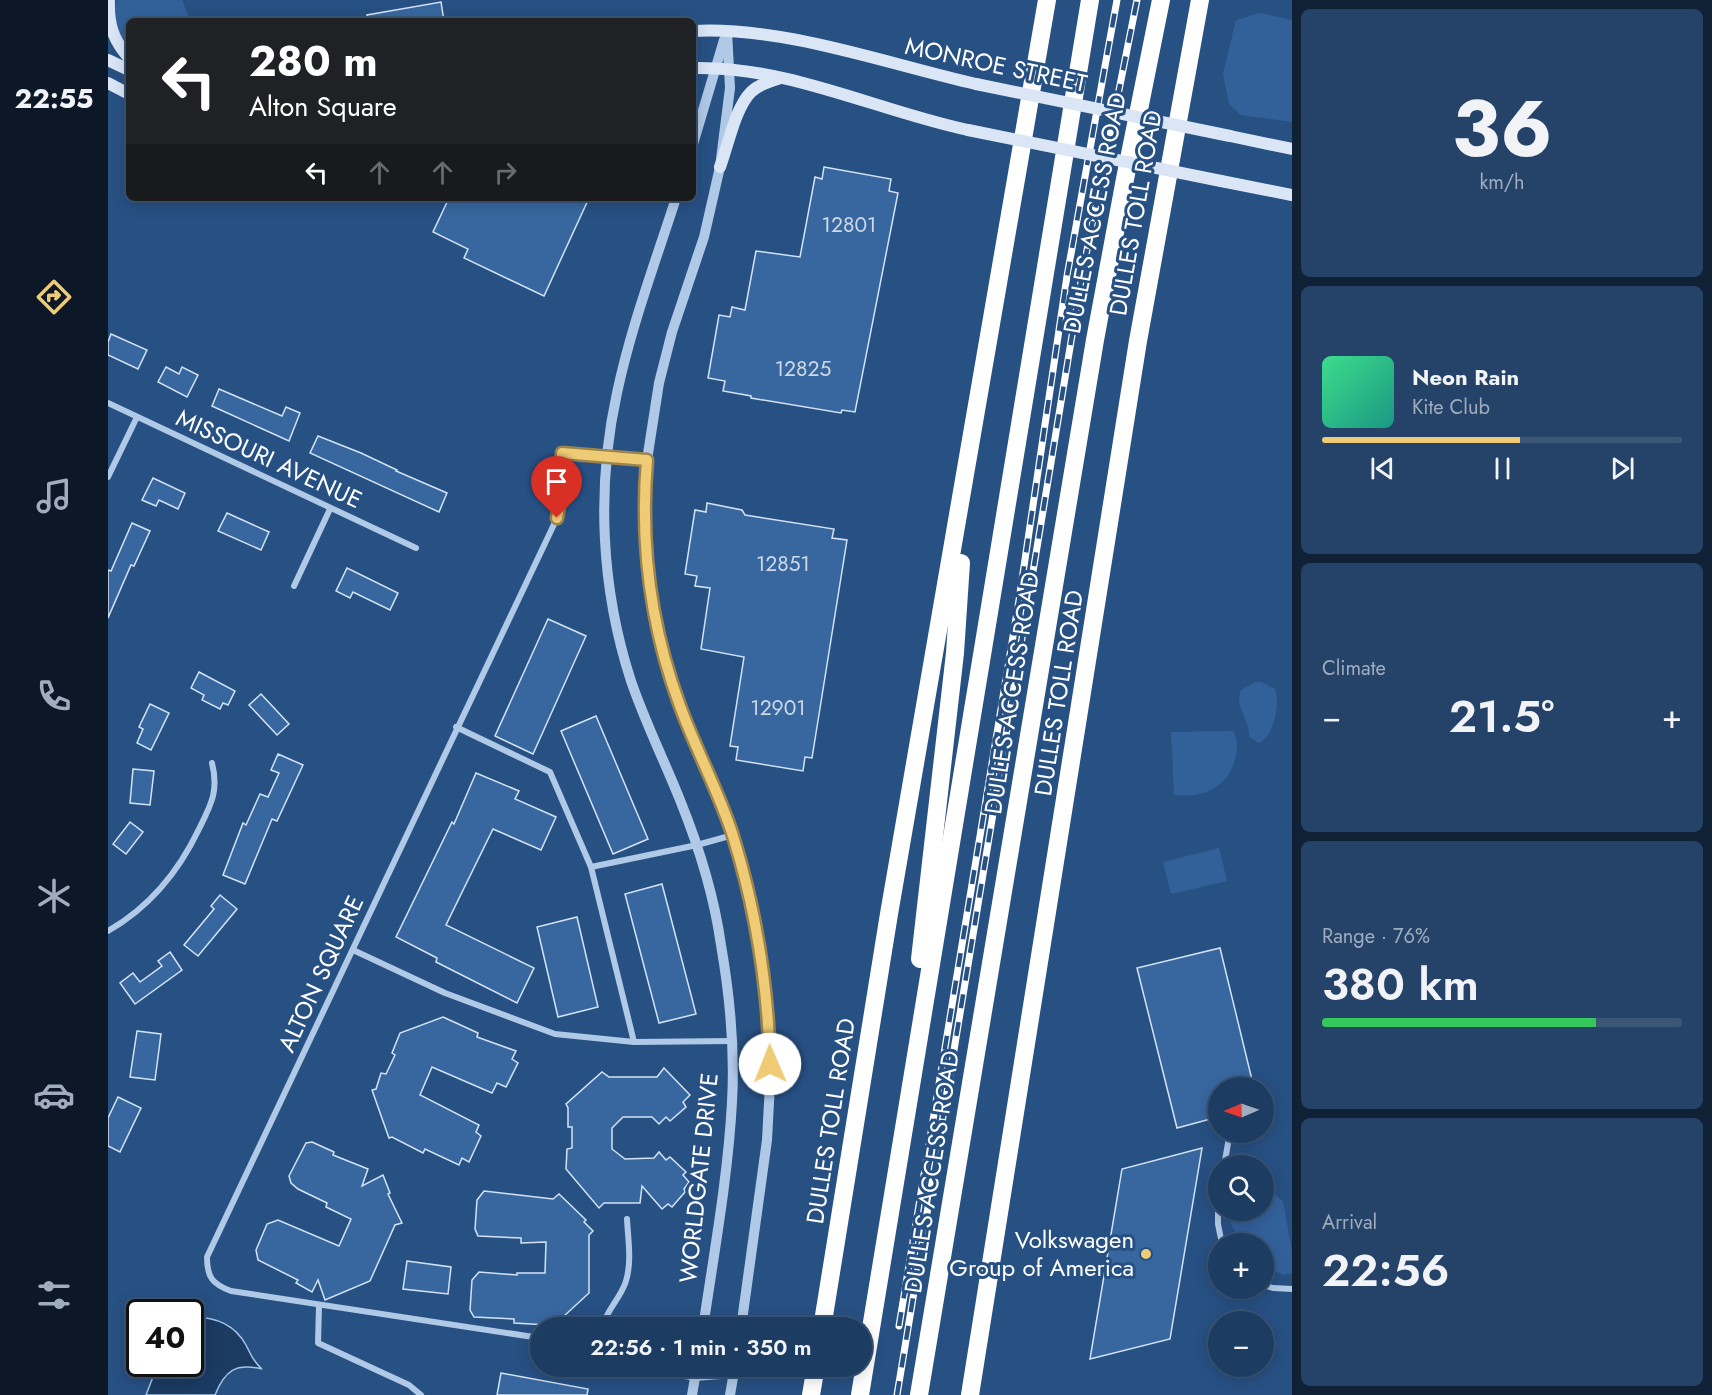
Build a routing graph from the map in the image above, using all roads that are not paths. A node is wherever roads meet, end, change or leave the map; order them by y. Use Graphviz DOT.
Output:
graph roads {
  1 [pos="109,0"];
  2 [pos="1047,0"];
  3 [pos="1090,0"];
  4 [pos="1161,0"];
  5 [pos="1200,0"];
  6 [pos="1207,0"];
  7 [pos="696,31"];
  8 [pos="727,31"];
  9 [pos="1192,41"];
  10 [pos="126,54"];
  11 [pos="108,60"];
  12 [pos="696,68"];
  13 [pos="716,68"];
  14 [pos="126,69"];
  15 [pos="729,69"];
  16 [pos="784,77"];
  17 [pos="108,84"];
  18 [pos="126,93"];
  19 [pos="696,134"];
  20 [pos="1292,149"];
  21 [pos="720,167"];
  22 [pos="1292,195"];
  23 [pos="675,201"];
  24 [pos="108,403"];
  25 [pos="137,417"];
  26 [pos="607,457"];
  27 [pos="647,460"];
  28 [pos="967,468"];
  29 [pos="108,477"];
  30 [pos="330,508"];
  31 [pos="416,548"];
  32 [pos="294,586"];
  33 [pos="456,727"];
  34 [pos="212,763"];
  35 [pos="733,834"];
  36 [pos="697,845"];
  37 [pos="591,867"];
  38 [pos="108,931"];
  39 [pos="353,950"];
  40 [pos="732,1041"];
  41 [pos="634,1042"];
  42 [pos="913,1070"];
  43 [pos="627,1219"];
  44 [pos="1274,1288"];
  45 [pos="1292,1289"];
  46 [pos="319,1306"];
  47 [pos="605,1317"];
  48 [pos="705,1317"];
  49 [pos="742,1317"];
  50 [pos="824,1317"];
  51 [pos="530,1337"];
  52 [pos="690,1377"];
  53 [pos="701,1377"];
  54 [pos="733,1377"];
  55 [pos="814,1377"];
  56 [pos="695,1378"];
  57 [pos="421,1395"];
  58 [pos="692,1395"];
  59 [pos="730,1395"];
  60 [pos="811,1395"];
  61 [pos="860,1395"];
  62 [pos="919,1395"];
  63 [pos="970,1395"];
  1 -- 10 [label="main road"];
  2 -- 28 [label="highway, DULLES TOLL ROAD"];
  3 -- 42 [label="highway, DULLES ACCESS ROAD"];
  4 -- 62 [label="highway, DULLES ACCESS ROAD"];
  5 -- 9 [label="highway, DULLES TOLL ROAD"];
  6 -- 9 [label="highway"];
  7 -- 8 [label="main road, MONROE STREET"];
  8 -- 13 [label="street"];
  8 -- 15 [label="street"];
  8 -- 20 [label="main road, MONROE STREET, bridge"];
  9 -- 63 [label="highway, DULLES TOLL ROAD"];
  11 -- 14 [label="main road"];
  12 -- 13 [label="main road"];
  13 -- 15 [label="main road"];
  13 -- 19 [label="street"];
  15 -- 16 [label="main road"];
  15 -- 21 [label="street"];
  16 -- 21 [label="main road"];
  16 -- 22 [label="main road, bridge"];
  17 -- 18 [label="main road"];
  21 -- 27 [label="street"];
  23 -- 26 [label="street, WORLDGATE DRIVE"];
  24 -- 25 [label="street, MISSOURI AVENUE"];
  25 -- 29 [label="street"];
  25 -- 30 [label="street, MISSOURI AVENUE"];
  26 -- 27 [label="street, ALTON SQUARE"];
  26 -- 33 [label="street, ALTON SQUARE"];
  26 -- 36 [label="street, WORLDGATE DRIVE"];
  27 -- 35 [label="street"];
  28 -- 42 [label="highway"];
  28 -- 50 [label="highway, DULLES TOLL ROAD"];
  30 -- 31 [label="street, MISSOURI AVENUE"];
  30 -- 32 [label="street"];
  33 -- 37 [label="street"];
  33 -- 39 [label="street, ALTON SQUARE"];
  34 -- 38 [label="street"];
  35 -- 36 [label="street"];
  35 -- 49 [label="street"];
  36 -- 37 [label="street"];
  36 -- 40 [label="street, WORLDGATE DRIVE"];
  37 -- 41 [label="street"];
  39 -- 41 [label="street"];
  39 -- 46 [label="street, ALTON SQUARE"];
  40 -- 41 [label="street"];
  40 -- 48 [label="street, WORLDGATE DRIVE"];
  42 -- 61 [label="highway, DULLES ACCESS ROAD"];
  43 -- 47 [label="street"];
  44 -- 45 [label="street"];
  46 -- 51 [label="street, ALTON SQUARE"];
  46 -- 57 [label="street"];
  52 -- 56 [label="street"];
  53 -- 56 [label="street"];
  54 -- 59 [label="street"];
  55 -- 60 [label="highway"];
  56 -- 58 [label="street"];
}
